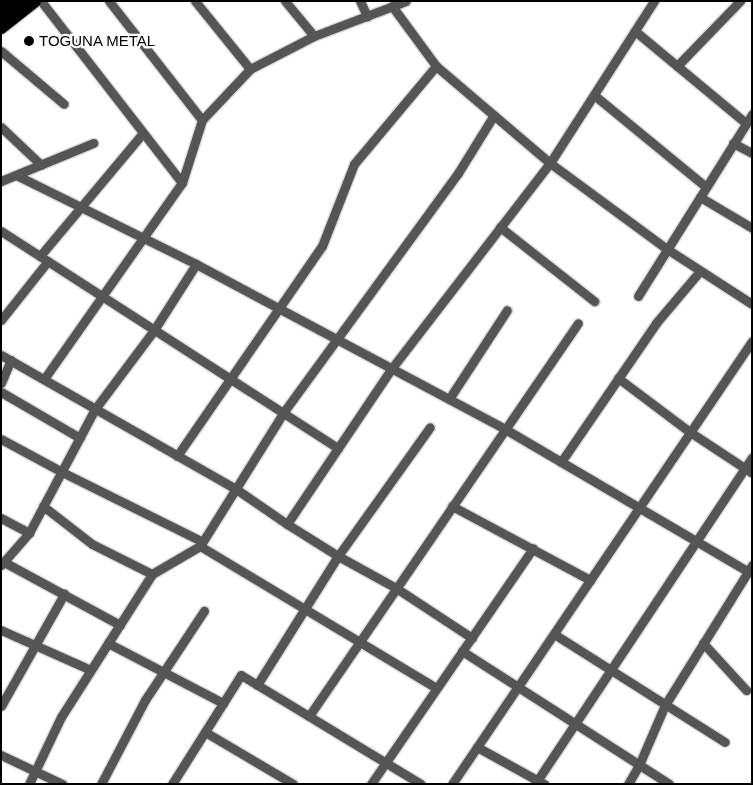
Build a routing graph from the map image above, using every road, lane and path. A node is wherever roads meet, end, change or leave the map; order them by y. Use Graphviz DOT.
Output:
graph roads {
  1 [pos="15,1"];
  2 [pos="34,1"];
  3 [pos="41,1"];
  4 [pos="108,1"];
  5 [pos="195,1"];
  6 [pos="286,1"];
  7 [pos="360,1"];
  8 [pos="406,1"];
  9 [pos="654,1"];
  10 [pos="740,1"];
  11 [pos="392,6"];
  12 [pos="1,12"];
  13 [pos="367,16"];
  14 [pos="1,27"];
  15 [pos="635,32"];
  16 [pos="314,36"];
  17 [pos="1,50"];
  18 [pos="436,66"];
  19 [pos="676,66"];
  20 [pos="250,68"];
  21 [pos="594,95"];
  22 [pos="64,104"];
  23 [pos="752,114"];
  24 [pos="494,115"];
  25 [pos="202,120"];
  26 [pos="746,123"];
  27 [pos="1,127"];
  28 [pos="143,133"];
  29 [pos="93,143"];
  30 [pos="733,143"];
  31 [pos="752,153"];
  32 [pos="550,163"];
  33 [pos="41,165"];
  34 [pos="16,175"];
  35 [pos="1,181"];
  36 [pos="182,183"];
  37 [pos="706,187"];
  38 [pos="700,197"];
  39 [pos="79,208"];
  40 [pos="500,227"];
  41 [pos="752,228"];
  42 [pos="1,231"];
  43 [pos="143,238"];
  44 [pos="667,249"];
  45 [pos="44,259"];
  46 [pos="196,264"];
  47 [pos="700,271"];
  48 [pos="102,296"];
  49 [pos="638,296"];
  50 [pos="594,301"];
  51 [pos="752,304"];
  52 [pos="278,308"];
  53 [pos="507,310"];
  54 [pos="1,320"];
  55 [pos="578,323"];
  56 [pos="154,330"];
  57 [pos="337,339"];
  58 [pos="752,341"];
  59 [pos="1,354"];
  60 [pos="11,360"];
  61 [pos="392,368"];
  62 [pos="230,378"];
  63 [pos="618,378"];
  64 [pos="44,379"];
  65 [pos="1,383"];
  66 [pos="1,392"];
  67 [pos="449,399"];
  68 [pos="95,409"];
  69 [pos="283,413"];
  70 [pos="430,427"];
  71 [pos="505,429"];
  72 [pos="690,432"];
  73 [pos="80,438"];
  74 [pos="1,439"];
  75 [pos="338,448"];
  76 [pos="177,456"];
  77 [pos="752,457"];
  78 [pos="561,462"];
  79 [pos="748,471"];
  80 [pos="62,472"];
  81 [pos="236,490"];
  82 [pos="43,506"];
  83 [pos="452,506"];
  84 [pos="640,508"];
  85 [pos="1,518"];
  86 [pos="287,524"];
  87 [pos="29,533"];
  88 [pos="696,541"];
  89 [pos="202,544"];
  90 [pos="533,548"];
  91 [pos="338,556"];
  92 [pos="3,564"];
  93 [pos="749,568"];
  94 [pos="152,574"];
  95 [pos="590,580"];
  96 [pos="396,588"];
  97 [pos="64,594"];
  98 [pos="305,610"];
  99 [pos="204,611"];
  100 [pos="120,625"];
  101 [pos="1,630"];
  102 [pos="554,634"];
  103 [pos="472,638"];
  104 [pos="359,642"];
  105 [pos="108,643"];
  106 [pos="703,643"];
  107 [pos="37,645"];
  108 [pos="462,651"];
  109 [pos="91,670"];
  110 [pos="610,670"];
  111 [pos="164,672"];
  112 [pos="257,685"];
  113 [pos="518,687"];
  114 [pos="436,688"];
  115 [pos="746,690"];
  116 [pos="223,703"];
  117 [pos="665,705"];
  118 [pos="1,706"];
  119 [pos="308,716"];
  120 [pos="575,724"];
  121 [pos="205,732"];
  122 [pos="725,742"];
  123 [pos="477,747"];
  124 [pos="1,755"];
  125 [pos="386,762"];
  126 [pos="639,765"];
  127 [pos="35,771"];
  128 [pos="539,782"];
  129 [pos="29,784"];
  130 [pos="62,784"];
  131 [pos="101,784"];
  132 [pos="172,784"];
  133 [pos="293,784"];
  134 [pos="371,784"];
  135 [pos="421,784"];
  136 [pos="452,784"];
  137 [pos="628,784"];
  138 [pos="668,784"];
  1 -- 12 [label="highway"];
  2 -- 14 [label="highway"];
  3 -- 28 [label="street"];
  4 -- 25 [label="street"];
  5 -- 20 [label="street"];
  6 -- 16 [label="street"];
  7 -- 13 [label="street"];
  8 -- 11 [label="street"];
  9 -- 15 [label="street"];
  10 -- 19 [label="street"];
  11 -- 13 [label="street"];
  11 -- 18 [label="street"];
  13 -- 16 [label="street"];
  15 -- 19 [label="street"];
  15 -- 21 [label="street"];
  16 -- 20 [label="street"];
  17 -- 22 [label="street"];
  18 -- 24 [label="street"];
  18 -- 52 [label="street"];
  19 -- 26 [label="street"];
  20 -- 25 [label="street"];
  21 -- 32 [label="street"];
  21 -- 37 [label="street"];
  23 -- 26 [label="street"];
  24 -- 32 [label="street"];
  24 -- 57 [label="street"];
  25 -- 36 [label="street"];
  26 -- 30 [label="street"];
  27 -- 33 [label="street"];
  28 -- 36 [label="street"];
  28 -- 39 [label="street"];
  29 -- 33 [label="street"];
  30 -- 31 [label="street"];
  30 -- 37 [label="street"];
  32 -- 40 [label="street"];
  32 -- 44 [label="street"];
  33 -- 34 [label="street"];
  34 -- 35 [label="street"];
  34 -- 39 [label="street"];
  36 -- 43 [label="street"];
  37 -- 38 [label="street"];
  38 -- 41 [label="street"];
  38 -- 44 [label="street"];
  39 -- 43 [label="street"];
  39 -- 45 [label="street"];
  40 -- 50 [label="street"];
  40 -- 61 [label="street"];
  42 -- 45 [label="street"];
  43 -- 46 [label="street"];
  43 -- 48 [label="street"];
  44 -- 47 [label="street"];
  44 -- 49 [label="street"];
  45 -- 48 [label="street"];
  45 -- 54 [label="street"];
  46 -- 52 [label="street"];
  46 -- 56 [label="street"];
  47 -- 51 [label="street"];
  47 -- 63 [label="street"];
  48 -- 56 [label="street"];
  48 -- 64 [label="street"];
  52 -- 57 [label="street"];
  52 -- 62 [label="street"];
  53 -- 67 [label="street"];
  55 -- 71 [label="street"];
  56 -- 62 [label="street"];
  56 -- 68 [label="street"];
  57 -- 61 [label="street"];
  57 -- 69 [label="street"];
  58 -- 72 [label="street"];
  59 -- 60 [label="street"];
  60 -- 64 [label="street"];
  60 -- 65 [label="street"];
  61 -- 67 [label="street"];
  61 -- 75 [label="street"];
  62 -- 69 [label="street"];
  62 -- 76 [label="street"];
  63 -- 72 [label="street"];
  63 -- 78 [label="street"];
  64 -- 68 [label="street"];
  66 -- 73 [label="street"];
  67 -- 71 [label="street"];
  68 -- 73 [label="street"];
  68 -- 76 [label="street"];
  69 -- 75 [label="street"];
  69 -- 81 [label="street"];
  70 -- 91 [label="street"];
  71 -- 78 [label="street"];
  71 -- 83 [label="street"];
  72 -- 79 [label="street"];
  72 -- 84 [label="street"];
  73 -- 80 [label="street"];
  74 -- 80 [label="street"];
  75 -- 86 [label="street"];
  76 -- 81 [label="street"];
  77 -- 79 [label="street"];
  78 -- 84 [label="street"];
  79 -- 88 [label="street"];
  80 -- 82 [label="street"];
  80 -- 89 [label="street"];
  81 -- 86 [label="street"];
  81 -- 89 [label="street"];
  82 -- 87 [label="street"];
  82 -- 94 [label="street"];
  83 -- 90 [label="street"];
  83 -- 96 [label="street"];
  84 -- 88 [label="street"];
  84 -- 95 [label="street"];
  85 -- 87 [label="street"];
  86 -- 91 [label="street"];
  87 -- 92 [label="street"];
  88 -- 93 [label="street"];
  88 -- 110 [label="street"];
  89 -- 94 [label="street"];
  89 -- 98 [label="street"];
  90 -- 95 [label="street"];
  90 -- 103 [label="street"];
  91 -- 96 [label="street"];
  91 -- 98 [label="street"];
  92 -- 97 [label="street"];
  93 -- 106 [label="street"];
  94 -- 100 [label="street"];
  95 -- 102 [label="street"];
  96 -- 103 [label="street"];
  96 -- 104 [label="street"];
  97 -- 100 [label="street"];
  97 -- 107 [label="street"];
  98 -- 104 [label="street"];
  98 -- 112 [label="street"];
  99 -- 111 [label="street"];
  100 -- 105 [label="street"];
  101 -- 107 [label="street"];
  102 -- 110 [label="street"];
  102 -- 113 [label="street"];
  103 -- 108 [label="street"];
  104 -- 114 [label="street"];
  104 -- 119 [label="street"];
  105 -- 109 [label="street"];
  105 -- 111 [label="street"];
  106 -- 115 [label="street"];
  106 -- 117 [label="street"];
  107 -- 109 [label="street"];
  107 -- 118 [label="street"];
  108 -- 113 [label="street"];
  108 -- 114 [label="street"];
  109 -- 127 [label="street"];
  110 -- 117 [label="street"];
  110 -- 120 [label="street"];
  111 -- 116 [label="street"];
  111 -- 131 [label="street"];
  112 -- 116 [label="street"];
  112 -- 119 [label="street"];
  113 -- 120 [label="street"];
  113 -- 123 [label="street"];
  114 -- 125 [label="street"];
  116 -- 121 [label="street"];
  117 -- 122 [label="street"];
  117 -- 126 [label="street"];
  119 -- 125 [label="street"];
  120 -- 126 [label="street"];
  120 -- 128 [label="street"];
  121 -- 132 [label="street"];
  121 -- 133 [label="street"];
  123 -- 128 [label="street"];
  123 -- 136 [label="street"];
  124 -- 127 [label="street"];
  125 -- 134 [label="street"];
  125 -- 135 [label="street"];
  126 -- 137 [label="street"];
  126 -- 138 [label="street"];
  127 -- 129 [label="street"];
  127 -- 130 [label="street"];
}
